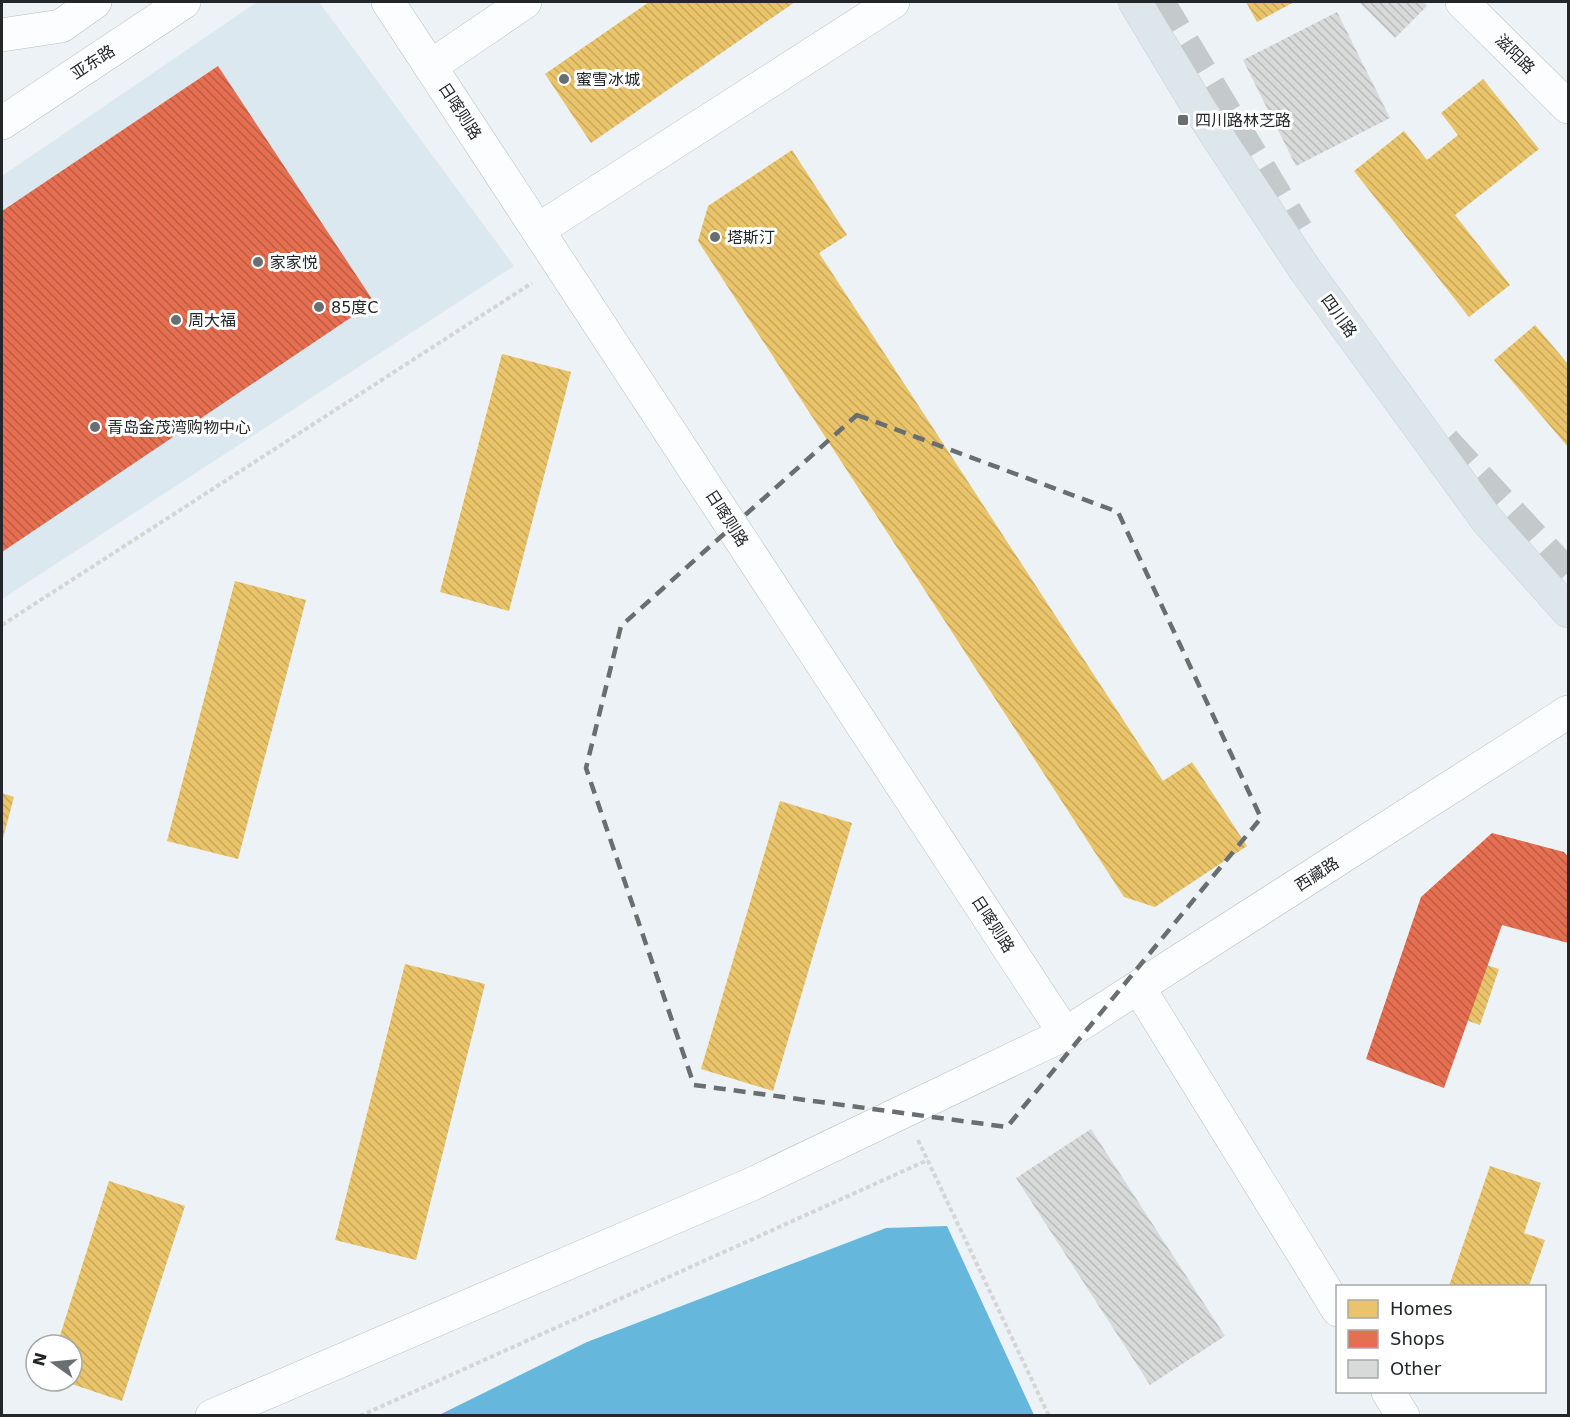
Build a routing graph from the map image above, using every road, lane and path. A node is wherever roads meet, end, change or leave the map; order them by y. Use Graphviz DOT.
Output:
graph roads {
  1 [pos="96,2"];
  2 [pos="184,2"];
  3 [pos="388,2"];
  4 [pos="525,2"];
  5 [pos="893,2"];
  6 [pos="1136,2"];
  7 [pos="1462,2"];
  8 [pos="2,35"];
  9 [pos="431,66"];
  10 [pos="1569,107"];
  11 [pos="2,123"];
  12 [pos="538,230"];
  13 [pos="561,264"];
  14 [pos="1569,611"];
  15 [pos="2,625"];
  16 [pos="1569,712"];
  17 [pos="1139,988"];
  18 [pos="1065,1034"];
  19 [pos="1336,1307"];
  20 [pos="1389,1393"];
  21 [pos="212,1416"];
  22 [pos="360,1416"];
  23 [pos="1049,1416"];
  24 [pos="1403,1416"];
  1 -- 8 [label="street"];
  2 -- 11 [label="street, 亚东路"];
  3 -- 9 [label="street, 日喀则路"];
  4 -- 9 [label="street"];
  5 -- 12 [label="street"];
  6 -- 14 [label="main road, 四川路"];
  7 -- 10 [label="street, 滋阳路"];
  9 -- 12 [label="street, 日喀则路"];
  12 -- 13 [label="street, 日喀则路"];
  13 -- 15 [label="path"];
  13 -- 18 [label="street, 日喀则路"];
  16 -- 17 [label="street, 西藏路"];
  17 -- 18 [label="street, 西藏路"];
  17 -- 19 [label="street"];
  18 -- 21 [label="street, 西藏路"];
  20 -- 24 [label="street"];
  22 -- 23 [label="path"];
}
